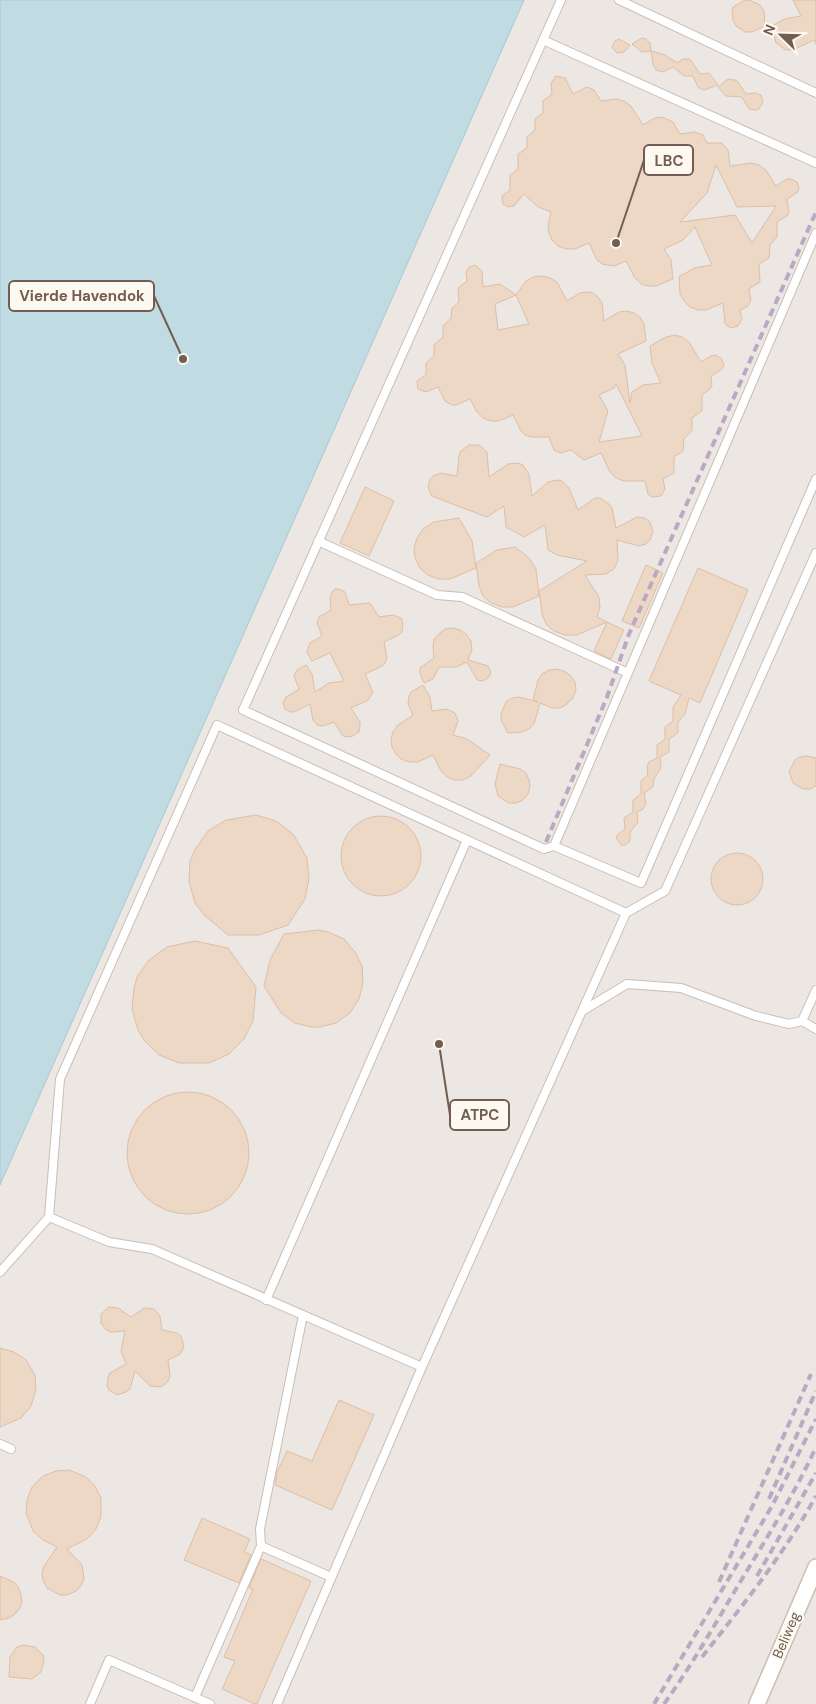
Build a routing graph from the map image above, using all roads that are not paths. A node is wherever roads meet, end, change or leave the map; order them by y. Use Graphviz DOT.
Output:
graph roads {
  1 [pos="561,0"];
  2 [pos="619,0"];
  3 [pos="543,40"];
  4 [pos="816,93"];
  5 [pos="816,163"];
  6 [pos="816,233"];
  7 [pos="816,479"];
  8 [pos="318,541"];
  9 [pos="816,553"];
  10 [pos="628,673"];
  11 [pos="467,840"];
  12 [pos="554,846"];
  13 [pos="626,913"];
  14 [pos="816,990"];
  15 [pos="584,1010"];
  16 [pos="802,1021"];
  17 [pos="816,1028"];
  18 [pos="49,1217"];
  19 [pos="0,1272"];
  20 [pos="266,1300"];
  21 [pos="303,1315"];
  22 [pos="422,1367"];
  23 [pos="0,1444"];
  24 [pos="11,1449"];
  25 [pos="261,1546"];
  26 [pos="816,1567"];
  27 [pos="332,1577"];
  28 [pos="195,1697"];
  29 [pos="90,1704"];
  30 [pos="210,1704"];
  31 [pos="277,1704"];
  32 [pos="756,1704"];
  1 -- 3 [label="lane"];
  2 -- 4 [label="lane"];
  3 -- 5 [label="lane"];
  3 -- 8 [label="lane"];
  6 -- 10 [label="lane"];
  7 -- 12 [label="lane"];
  8 -- 10 [label="lane"];
  8 -- 12 [label="lane"];
  9 -- 13 [label="lane"];
  10 -- 12 [label="lane"];
  11 -- 13 [label="lane"];
  11 -- 18 [label="lane"];
  11 -- 20 [label="lane"];
  13 -- 15 [label="lane"];
  14 -- 16 [label="lane"];
  15 -- 16 [label="lane"];
  15 -- 22 [label="lane"];
  16 -- 17 [label="lane"];
  18 -- 19 [label="lane"];
  18 -- 20 [label="lane"];
  20 -- 21 [label="lane"];
  21 -- 22 [label="lane"];
  21 -- 25 [label="lane"];
  22 -- 27 [label="lane"];
  23 -- 24 [label="lane"];
  25 -- 27 [label="lane"];
  25 -- 28 [label="lane"];
  26 -- 32 [label="street, Beliweg"];
  27 -- 31 [label="lane"];
  28 -- 29 [label="lane"];
  28 -- 30 [label="lane"];
}
